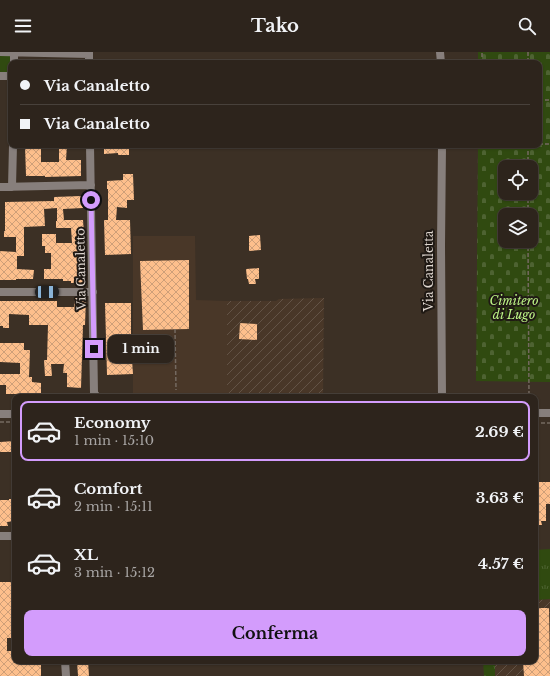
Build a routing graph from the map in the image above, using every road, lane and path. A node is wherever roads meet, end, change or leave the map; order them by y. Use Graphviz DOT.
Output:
graph roads {
  1 [pos="0,52"];
  2 [pos="14,53"];
  3 [pos="89,53"];
  4 [pos="13,148"];
  5 [pos="90,148"];
  6 [pos="442,148"];
  7 [pos="528,148"];
  8 [pos="528,160"];
  9 [pos="91,185"];
  10 [pos="0,187"];
  11 [pos="12,187"];
  12 [pos="528,248"];
  13 [pos="0,292"];
  14 [pos="93,292"];
  15 [pos="175,329"];
  16 [pos="176,390"];
  17 [pos="94,394"];
  18 [pos="442,394"];
  19 [pos="529,394"];
  20 [pos="538,413"];
  21 [pos="550,413"];
  22 [pos="0,414"];
  23 [pos="12,414"];
  24 [pos="0,422"];
  25 [pos="12,422"];
  26 [pos="538,423"];
  27 [pos="550,423"];
  28 [pos="0,536"];
  29 [pos="12,536"];
  30 [pos="65,664"];
  31 [pos="66,676"];
  1 -- 2 [label="street"];
  2 -- 3 [label="street"];
  4 -- 11 [label="street"];
  5 -- 9 [label="street, Via Canaletto"];
  6 -- 18 [label="street, Via Canaletta"];
  7 -- 8 [label="path"];
  9 -- 11 [label="street"];
  9 -- 14 [label="street, Via Canaletto"];
  10 -- 11 [label="street"];
  12 -- 19 [label="path"];
  13 -- 14 [label="street"];
  14 -- 17 [label="street, Via Canaletto"];
  15 -- 16 [label="path"];
  20 -- 21 [label="street"];
  22 -- 23 [label="street"];
  24 -- 25 [label="path"];
  26 -- 27 [label="path"];
  28 -- 29 [label="street"];
  30 -- 31 [label="street"];
}
